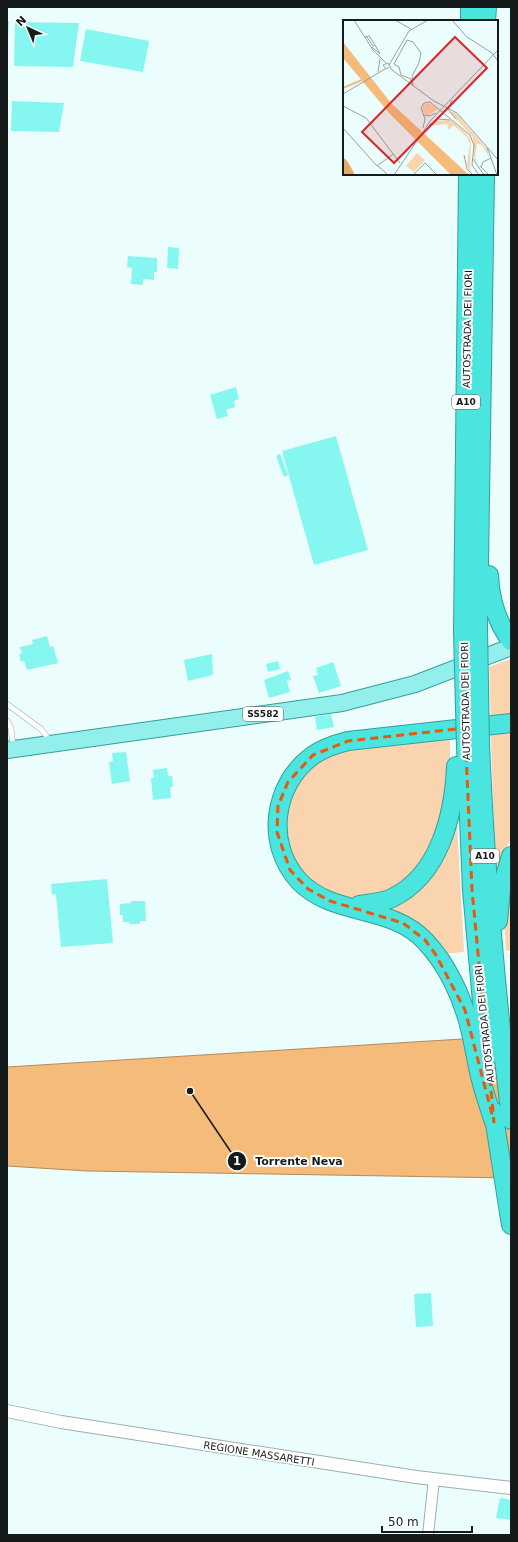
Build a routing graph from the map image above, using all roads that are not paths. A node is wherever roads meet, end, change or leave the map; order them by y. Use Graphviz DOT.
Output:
graph roads {
  1 [pos="470,7"];
  2 [pos="487,7"];
  3 [pos="470,20"];
  4 [pos="486,20"];
  5 [pos="468,175"];
  6 [pos="485,175"];
  7 [pos="480,487"];
  8 [pos="471,630"];
  9 [pos="506,634"];
  10 [pos="511,647"];
  11 [pos="7,704"];
  12 [pos="7,721"];
  13 [pos="511,723"];
  14 [pos="51,743"];
  15 [pos="467,745"];
  16 [pos="10,749"];
  17 [pos="511,856"];
  18 [pos="350,907"];
  19 [pos="486,970"];
  20 [pos="503,1121"];
  21 [pos="511,1225"];
  22 [pos="7,1411"];
  23 [pos="434,1479"];
  24 [pos="511,1488"];
  25 [pos="428,1535"];
  1 -- 3 [label="highway"];
  2 -- 4 [label="highway"];
  5 -- 8 [label="highway, AUTOSTRADA DEI FIORI / A10"];
  6 -- 7 [label="highway, AUTOSTRADA DEI FIORI / A10"];
  7 -- 8 [label="highway, AUTOSTRADA DEI FIORI / A10"];
  7 -- 9 [label="highway"];
  8 -- 15 [label="highway, AUTOSTRADA DEI FIORI / A10, bridge"];
  8 -- 15 [label="highway, AUTOSTRADA DEI FIORI / A10, bridge"];
  10 -- 14 [label="main road, SS582"];
  11 -- 14 [label="lane"];
  12 -- 16 [label="lane"];
  13 -- 18 [label="highway"];
  14 -- 16 [label="main road, SS582"];
  15 -- 18 [label="highway"];
  15 -- 19 [label="highway, AUTOSTRADA DEI FIORI / A10"];
  17 -- 19 [label="highway"];
  18 -- 20 [label="highway"];
  19 -- 20 [label="highway, AUTOSTRADA DEI FIORI / A10"];
  20 -- 21 [label="highway, AUTOSTRADA DEI FIORI / A10"];
  22 -- 23 [label="street, REGIONE MASSARETTI"];
  23 -- 24 [label="street, REGIONE MASSARETTI"];
  23 -- 25 [label="street"];
}
